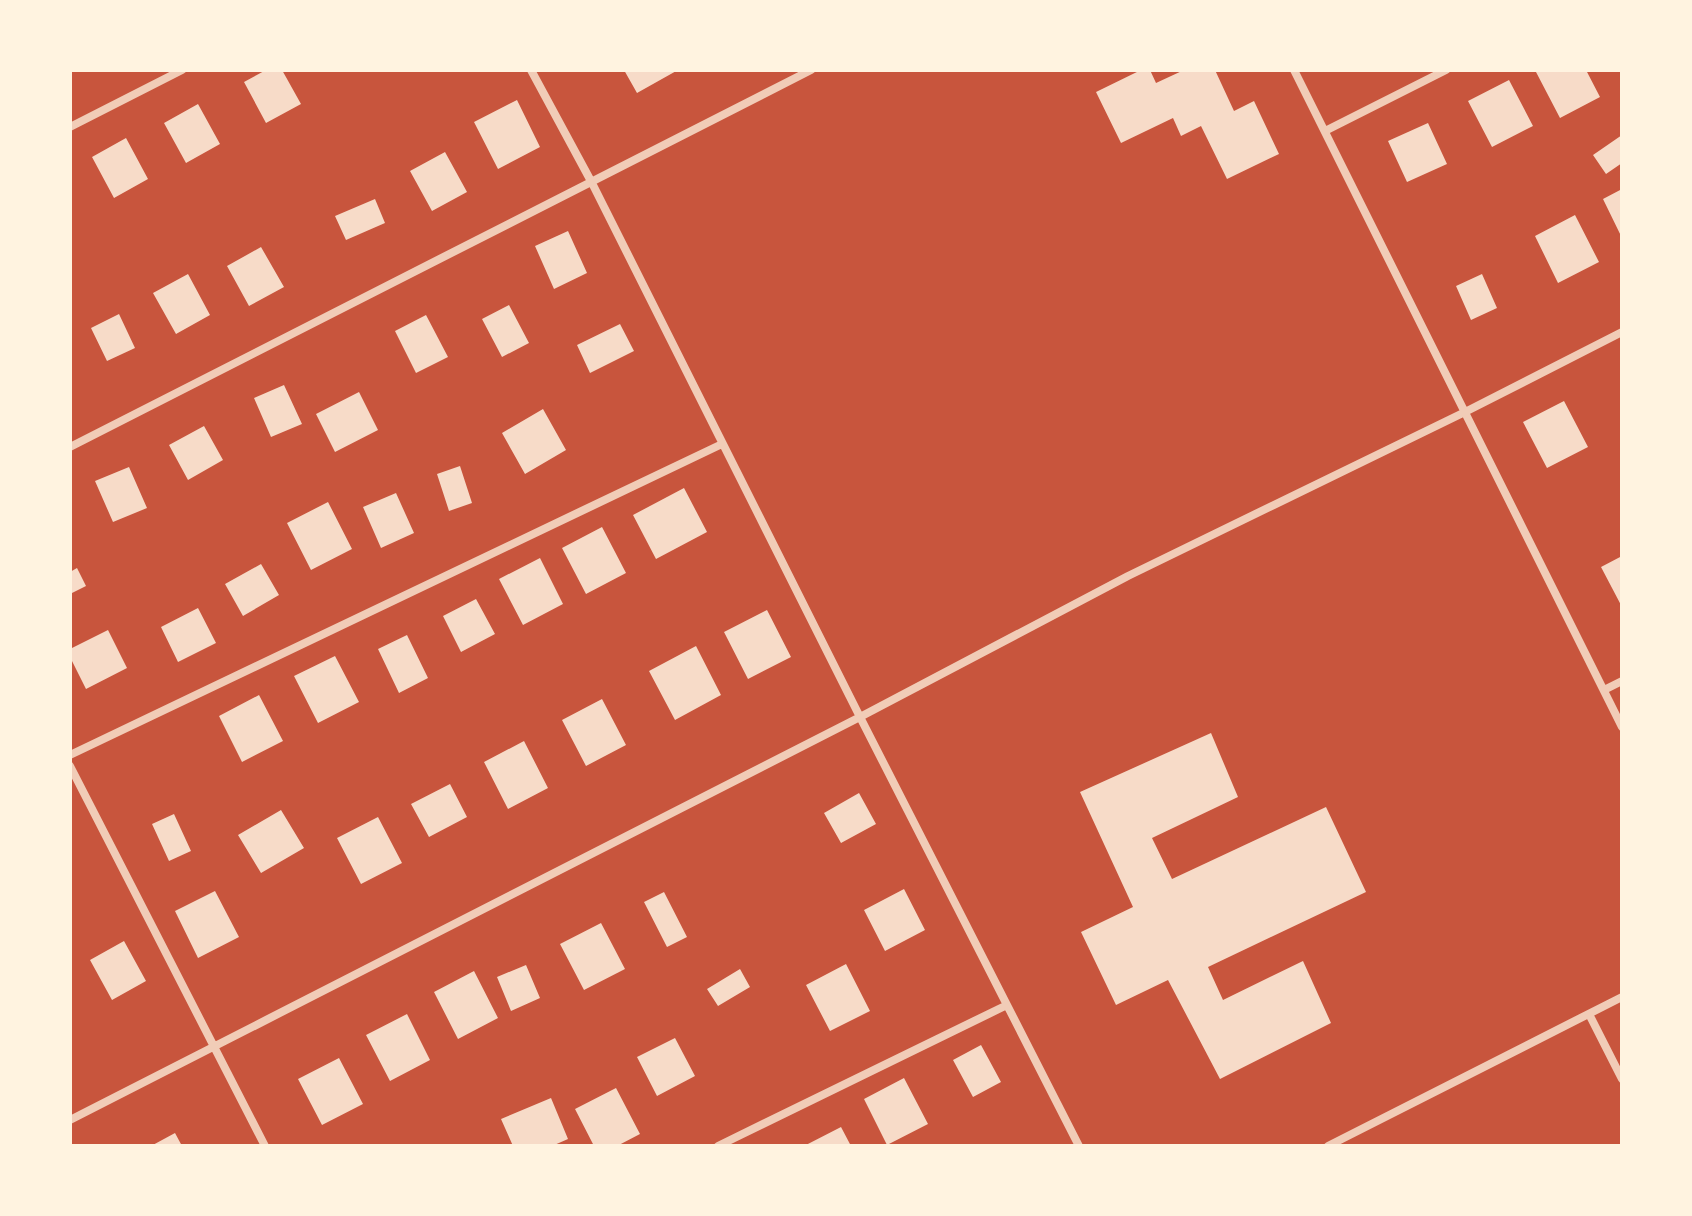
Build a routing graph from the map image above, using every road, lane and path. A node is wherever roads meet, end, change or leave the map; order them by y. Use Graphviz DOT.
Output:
graph roads {
  1 [pos="182,70"];
  2 [pos="531,70"];
  3 [pos="811,70"];
  4 [pos="1294,70"];
  5 [pos="1446,70"];
  6 [pos="70,127"];
  7 [pos="1325,131"];
  8 [pos="592,183"];
  9 [pos="1622,332"];
  10 [pos="1465,412"];
  11 [pos="722,444"];
  12 [pos="70,447"];
  13 [pos="1622,681"];
  14 [pos="1604,690"];
  15 [pos="860,717"];
  16 [pos="1622,727"];
  17 [pos="70,755"];
  18 [pos="70,766"];
  19 [pos="1622,997"];
  20 [pos="1007,1005"];
  21 [pos="1589,1014"];
  22 [pos="214,1047"];
  23 [pos="1622,1079"];
  24 [pos="70,1120"];
  25 [pos="265,1146"];
  26 [pos="718,1146"];
  27 [pos="1079,1146"];
  28 [pos="1328,1146"];
  1 -- 6 [label="street"];
  2 -- 8 [label="street"];
  3 -- 8 [label="street"];
  4 -- 7 [label="street"];
  5 -- 7 [label="street"];
  7 -- 10 [label="street"];
  8 -- 11 [label="street"];
  8 -- 12 [label="street"];
  9 -- 10 [label="street"];
  10 -- 14 [label="street"];
  10 -- 15 [label="street"];
  11 -- 15 [label="street"];
  11 -- 17 [label="street"];
  13 -- 14 [label="street"];
  14 -- 16 [label="street"];
  15 -- 20 [label="street"];
  15 -- 22 [label="street"];
  18 -- 22 [label="street"];
  19 -- 21 [label="street"];
  20 -- 26 [label="street"];
  20 -- 27 [label="street"];
  21 -- 23 [label="street"];
  21 -- 28 [label="street"];
  22 -- 24 [label="street"];
  22 -- 25 [label="street"];
}
